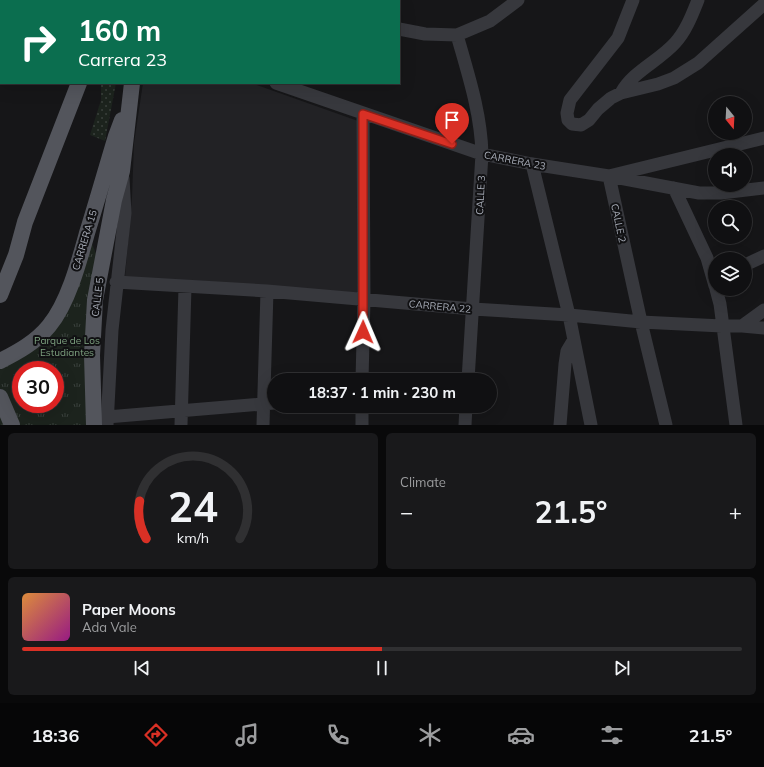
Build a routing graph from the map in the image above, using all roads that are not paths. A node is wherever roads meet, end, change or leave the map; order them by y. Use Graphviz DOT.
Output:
graph roads {
  1 [pos="518,0"];
  2 [pos="633,0"];
  3 [pos="698,0"];
  4 [pos="764,4"];
  5 [pos="400,28"];
  6 [pos="457,35"];
  7 [pos="69,84"];
  8 [pos="79,84"];
  9 [pos="279,84"];
  10 [pos="132,88"];
  11 [pos="621,93"];
  12 [pos="363,114"];
  13 [pos="764,138"];
  14 [pos="482,154"];
  15 [pos="48,162"];
  16 [pos="532,164"];
  17 [pos="122,171"];
  18 [pos="609,176"];
  19 [pos="674,188"];
  20 [pos="764,188"];
  21 [pos="25,222"];
  22 [pos="764,256"];
  23 [pos="708,261"];
  24 [pos="752,262"];
  25 [pos="0,271"];
  26 [pos="116,282"];
  27 [pos="185,287"];
  28 [pos="267,291"];
  29 [pos="0,295"];
  30 [pos="718,296"];
  31 [pos="364,300"];
  32 [pos="474,309"];
  33 [pos="764,310"];
  34 [pos="569,315"];
  35 [pos="641,322"];
  36 [pos="722,326"];
  37 [pos="742,326"];
  38 [pos="764,328"];
  39 [pos="573,341"];
  40 [pos="6,358"];
  41 [pos="268,373"];
  42 [pos="362,373"];
  43 [pos="469,373"];
  44 [pos="0,397"];
  45 [pos="267,403"];
  46 [pos="181,411"];
  47 [pos="267,412"];
  48 [pos="362,413"];
  49 [pos="466,413"];
  50 [pos="98,418"];
  51 [pos="12,422"];
  52 [pos="181,425"];
  53 [pos="264,425"];
  54 [pos="362,425"];
  55 [pos="465,425"];
  56 [pos="560,425"];
  57 [pos="591,425"];
  58 [pos="666,425"];
  59 [pos="736,425"];
  1 -- 6 [label="street"];
  2 -- 11 [label="street"];
  3 -- 11 [label="street"];
  4 -- 11 [label="street"];
  5 -- 6 [label="street"];
  6 -- 14 [label="street, CALLE 3"];
  7 -- 15 [label="main road"];
  8 -- 15 [label="main road"];
  9 -- 12 [label="street, CARRERA 23"];
  10 -- 17 [label="main road, CALLE 5"];
  10 -- 40 [label="main road, CARRERA 15"];
  12 -- 14 [label="street, CARRERA 23"];
  12 -- 31 [label="street"];
  13 -- 18 [label="street"];
  14 -- 16 [label="street, CARRERA 23"];
  14 -- 32 [label="street, CALLE 3"];
  15 -- 21 [label="main road"];
  16 -- 18 [label="street, CARRERA 23"];
  16 -- 34 [label="street"];
  17 -- 26 [label="street, CALLE 5"];
  17 -- 50 [label="main road, CALLE 5"];
  18 -- 19 [label="street, CARRERA 23"];
  18 -- 35 [label="street, CALLE 2"];
  19 -- 20 [label="street, CARRERA 23"];
  19 -- 23 [label="street"];
  21 -- 25 [label="main road"];
  21 -- 29 [label="main road"];
  22 -- 24 [label="street"];
  26 -- 27 [label="street, CARRERA 22"];
  26 -- 50 [label="street, CALLE 5"];
  27 -- 28 [label="street, CARRERA 22"];
  27 -- 46 [label="street"];
  28 -- 31 [label="street, CARRERA 22"];
  28 -- 41 [label="street"];
  30 -- 36 [label="street"];
  31 -- 32 [label="street, CARRERA 22"];
  31 -- 42 [label="street"];
  32 -- 34 [label="street, CARRERA 22"];
  32 -- 43 [label="street, CALLE 3"];
  33 -- 37 [label="street"];
  34 -- 35 [label="street, CARRERA 22"];
  34 -- 39 [label="street"];
  35 -- 36 [label="street, CARRERA 22"];
  35 -- 58 [label="street, CALLE 2"];
  36 -- 37 [label="street, CARRERA 22"];
  36 -- 59 [label="street"];
  37 -- 38 [label="street, CARRERA 22"];
  39 -- 56 [label="street"];
  39 -- 57 [label="street"];
  44 -- 51 [label="main road"];
  45 -- 46 [label="street"];
  46 -- 50 [label="street"];
  46 -- 52 [label="street"];
  47 -- 53 [label="street"];
  48 -- 54 [label="street"];
  49 -- 55 [label="street"];
}
